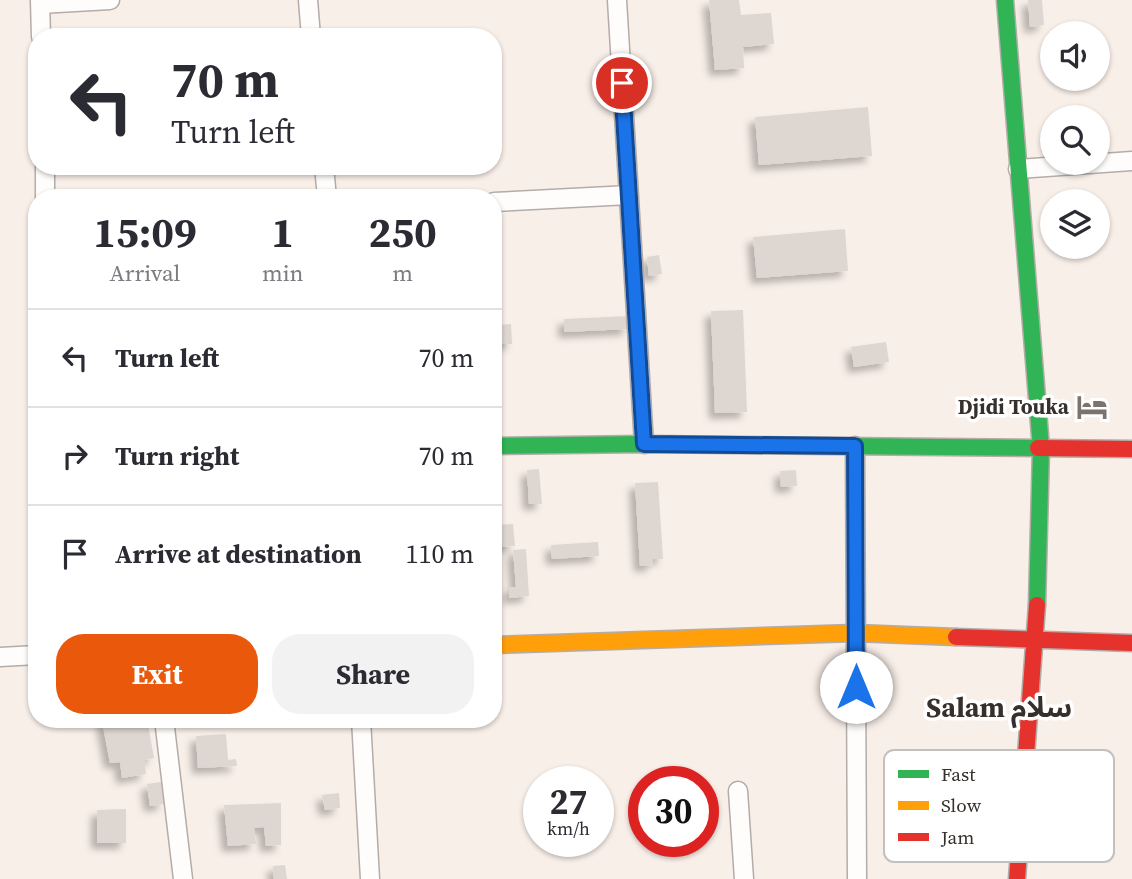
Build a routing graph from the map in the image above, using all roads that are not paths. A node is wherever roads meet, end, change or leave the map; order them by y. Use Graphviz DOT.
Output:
graph roads {
  1 [pos="110,0"];
  2 [pos="308,0"];
  3 [pos="617,0"];
  4 [pos="1005,0"];
  5 [pos="40,2"];
  6 [pos="41,28"];
  7 [pos="310,28"];
  8 [pos="1132,161"];
  9 [pos="1018,169"];
  10 [pos="629,195"];
  11 [pos="502,202"];
  12 [pos="644,444"];
  13 [pos="502,446"];
  14 [pos="855,446"];
  15 [pos="1041,448"];
  16 [pos="1132,449"];
  17 [pos="855,633"];
  18 [pos="1036,640"];
  19 [pos="1132,643"];
  20 [pos="502,645"];
  21 [pos="28,655"];
  22 [pos="0,657"];
  23 [pos="165,728"];
  24 [pos="361,728"];
  25 [pos="1027,750"];
  26 [pos="738,790"];
  27 [pos="183,879"];
  28 [pos="370,879"];
  29 [pos="744,879"];
  30 [pos="857,879"];
  1 -- 5 [label="street"];
  2 -- 7 [label="street"];
  3 -- 10 [label="street"];
  4 -- 9 [label="street"];
  5 -- 6 [label="street"];
  8 -- 9 [label="street"];
  9 -- 15 [label="street"];
  10 -- 11 [label="street"];
  10 -- 12 [label="street"];
  12 -- 13 [label="street"];
  12 -- 14 [label="street"];
  14 -- 15 [label="street"];
  14 -- 17 [label="street"];
  15 -- 16 [label="street"];
  15 -- 18 [label="street"];
  17 -- 18 [label="street"];
  17 -- 20 [label="street"];
  17 -- 30 [label="street"];
  18 -- 19 [label="street"];
  18 -- 25 [label="street"];
  21 -- 22 [label="street"];
  23 -- 27 [label="street"];
  24 -- 28 [label="street"];
  26 -- 29 [label="street"];
}
